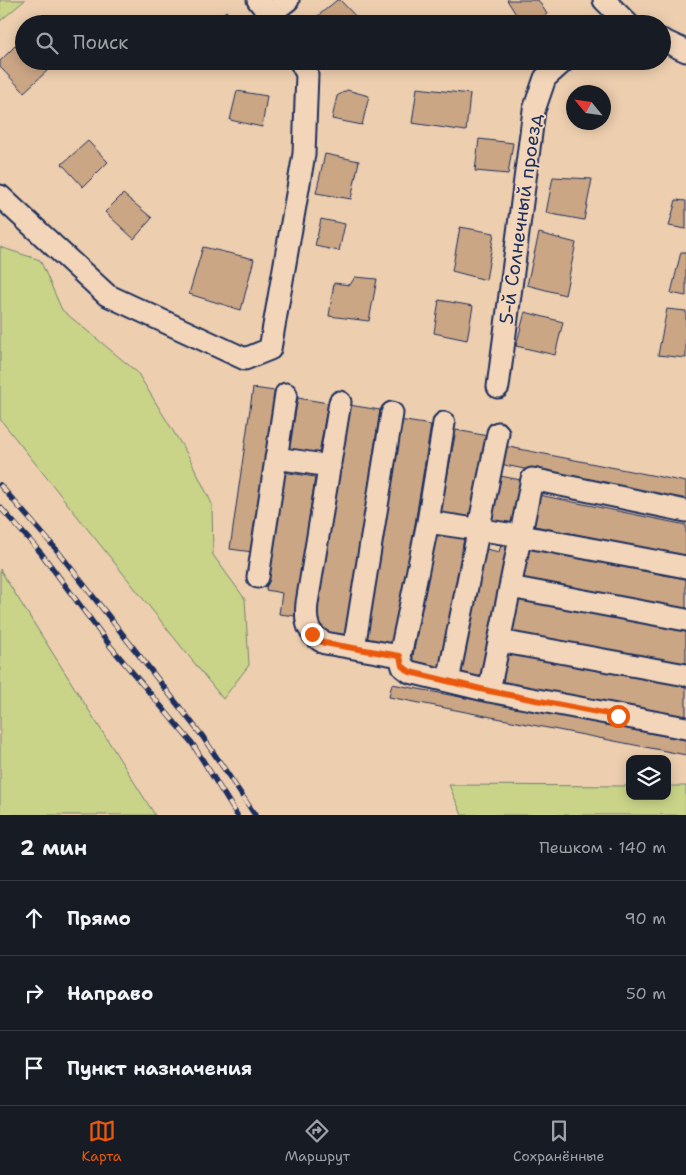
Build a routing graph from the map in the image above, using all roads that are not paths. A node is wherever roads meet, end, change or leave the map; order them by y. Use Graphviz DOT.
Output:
graph roads {
  1 [pos="288,0"];
  2 [pos="604,0"];
  3 [pos="269,12"];
  4 [pos="619,15"];
  5 [pos="671,44"];
  6 [pos="686,51"];
  7 [pos="305,70"];
  8 [pos="554,70"];
  9 [pos="0,196"];
  10 [pos="498,387"];
  11 [pos="286,394"];
  12 [pos="340,402"];
  13 [pos="392,413"];
  14 [pos="444,423"];
  15 [pos="498,433"];
  16 [pos="276,458"];
  17 [pos="330,466"];
  18 [pos="686,511"];
  19 [pos="428,522"];
  20 [pos="479,531"];
  21 [pos="522,536"];
  22 [pos="686,567"];
  23 [pos="258,577"];
  24 [pos="510,587"];
  25 [pos="686,620"];
  26 [pos="499,641"];
  27 [pos="354,648"];
  28 [pos="400,656"];
  29 [pos="686,675"];
  30 [pos="448,680"];
  31 [pos="489,691"];
  32 [pos="686,728"];
  1 -- 3 [label="street"];
  2 -- 4 [label="street"];
  5 -- 6 [label="street"];
  7 -- 9 [label="street"];
  8 -- 10 [label="street, 5-й Солнечный проезд"];
  11 -- 16 [label="street"];
  12 -- 17 [label="street"];
  13 -- 27 [label="street"];
  14 -- 19 [label="street"];
  15 -- 20 [label="street"];
  16 -- 17 [label="street"];
  16 -- 23 [label="street"];
  17 -- 27 [label="street"];
  18 -- 21 [label="street"];
  19 -- 20 [label="street"];
  19 -- 28 [label="street"];
  20 -- 21 [label="street"];
  20 -- 30 [label="street"];
  21 -- 22 [label="street"];
  21 -- 24 [label="street"];
  24 -- 25 [label="street"];
  24 -- 26 [label="street"];
  26 -- 29 [label="street"];
  26 -- 31 [label="street"];
  27 -- 28 [label="street"];
  28 -- 30 [label="street"];
  30 -- 31 [label="street"];
  31 -- 32 [label="street"];
}
